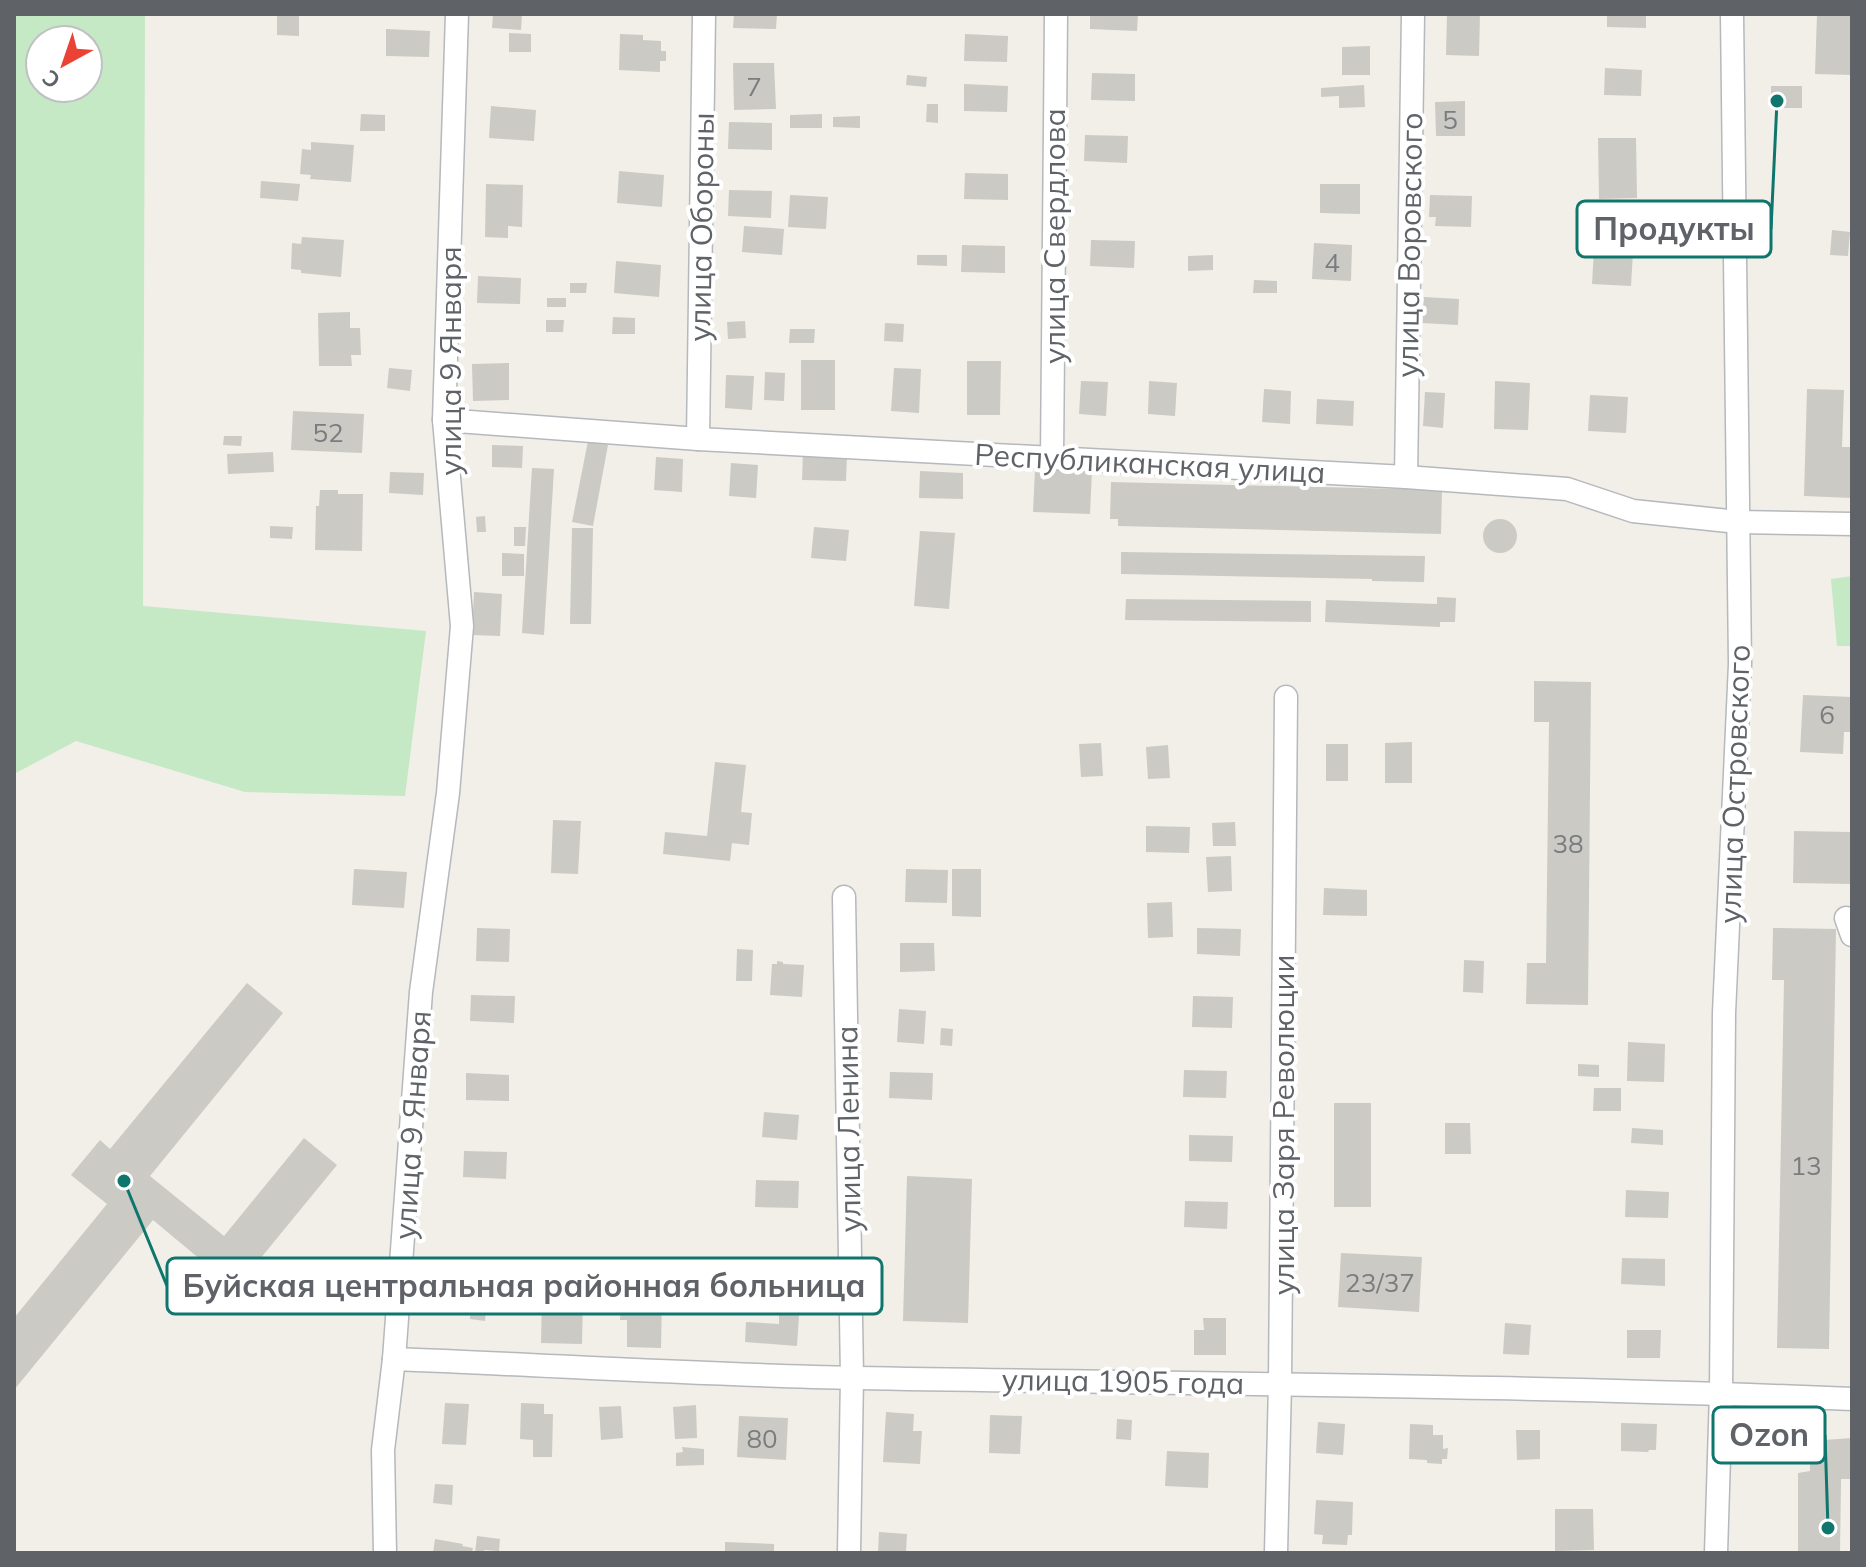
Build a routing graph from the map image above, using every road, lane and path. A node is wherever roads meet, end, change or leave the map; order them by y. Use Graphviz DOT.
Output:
graph roads {
  1 [pos="457,14"];
  2 [pos="704,14"];
  3 [pos="1056,14"];
  4 [pos="1413,14"];
  5 [pos="1732,14"];
  6 [pos="444,420"];
  7 [pos="698,439"];
  8 [pos="1052,458"];
  9 [pos="1406,477"];
  10 [pos="1738,522"];
  11 [pos="1852,524"];
  12 [pos="1286,697"];
  13 [pos="844,897"];
  14 [pos="394,1359"];
  15 [pos="852,1377"];
  16 [pos="1280,1383"];
  17 [pos="1721,1393"];
  18 [pos="1852,1399"];
  19 [pos="385,1553"];
  20 [pos="849,1553"];
  21 [pos="1276,1553"];
  22 [pos="1716,1553"];
  1 -- 6 [label="street, улица 9 Января"];
  2 -- 7 [label="street, улица Обороны"];
  3 -- 8 [label="street, улица Свердлова"];
  4 -- 9 [label="street, улица Воровского"];
  5 -- 10 [label="street, улица Островского"];
  6 -- 7 [label="street, Республиканская улица"];
  6 -- 14 [label="street, улица 9 Января"];
  7 -- 8 [label="street, Республиканская улица"];
  8 -- 9 [label="street, Республиканская улица"];
  9 -- 10 [label="street, Республиканская улица"];
  10 -- 11 [label="street, Республиканская улица"];
  10 -- 17 [label="street, улица Островского"];
  12 -- 16 [label="street, улица Заря Революции"];
  13 -- 15 [label="street, улица Ленина"];
  14 -- 15 [label="street, улица 1905 года"];
  14 -- 19 [label="street, улица 9 Января"];
  15 -- 16 [label="street, улица 1905 года"];
  15 -- 20 [label="street, улица Ленина"];
  16 -- 17 [label="street, улица 1905 года"];
  16 -- 21 [label="street, улица Заря Революции"];
  17 -- 18 [label="street, улица 1905 года"];
  17 -- 22 [label="street, улица Островского"];
}
